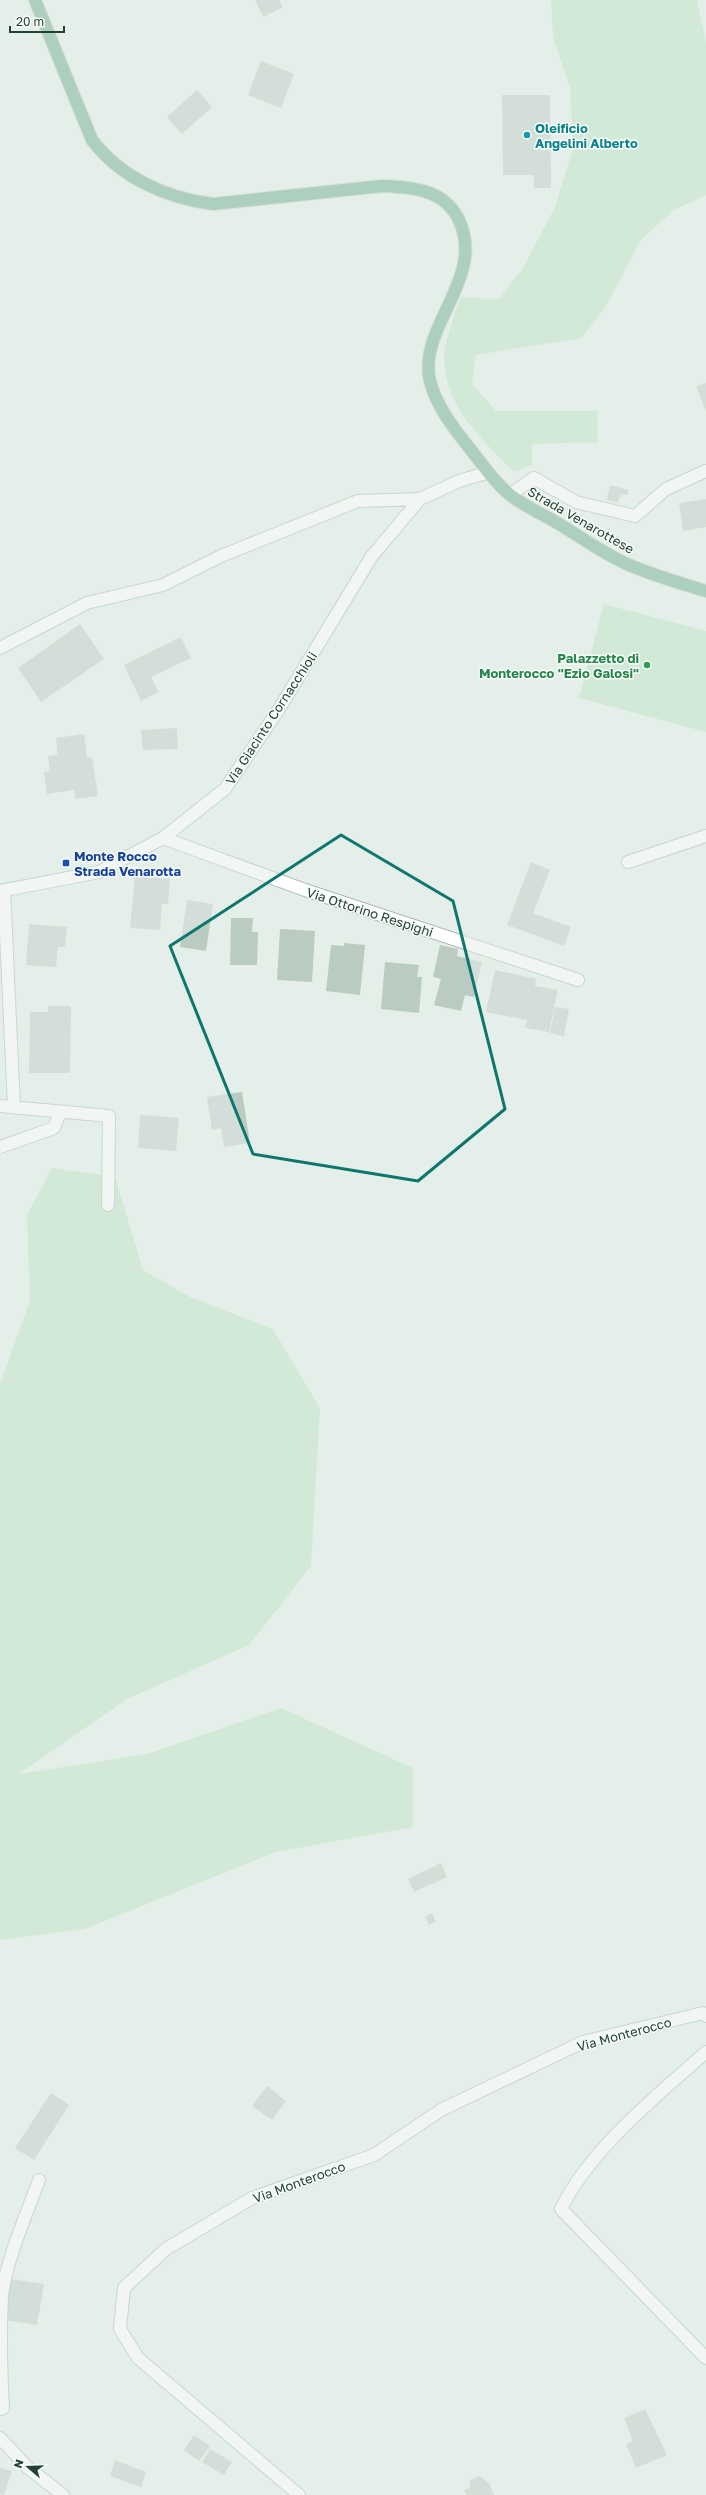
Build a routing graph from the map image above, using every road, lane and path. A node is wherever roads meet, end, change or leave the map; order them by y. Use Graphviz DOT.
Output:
graph roads {
  1 [pos="35,0"];
  2 [pos="706,471"];
  3 [pos="486,472"];
  4 [pos="510,495"];
  5 [pos="420,499"];
  6 [pos="706,591"];
  7 [pos="0,648"];
  8 [pos="706,836"];
  9 [pos="163,838"];
  10 [pos="628,862"];
  11 [pos="2,891"];
  12 [pos="578,980"];
  13 [pos="0,1106"];
  14 [pos="14,1107"];
  15 [pos="60,1112"];
  16 [pos="0,1147"];
  17 [pos="108,1205"];
  18 [pos="706,2016"];
  19 [pos="706,2052"];
  20 [pos="39,2180"];
  21 [pos="706,2358"];
  22 [pos="0,2409"];
  23 [pos="0,2438"];
  24 [pos="63,2495"];
  25 [pos="299,2495"];
  1 -- 3 [label="main road, Strada Venarottese"];
  2 -- 4 [label="street"];
  3 -- 4 [label="main road, Strada Venarottese"];
  3 -- 5 [label="street, Via Giacinto Cornacchioli"];
  4 -- 6 [label="main road, Strada Venarottese"];
  5 -- 7 [label="street"];
  5 -- 9 [label="street, Via Giacinto Cornacchioli"];
  8 -- 10 [label="street"];
  9 -- 11 [label="street, Via Giacinto Cornacchioli"];
  9 -- 12 [label="street, Via Ottorino Respighi"];
  11 -- 14 [label="street"];
  13 -- 14 [label="street"];
  14 -- 15 [label="street"];
  15 -- 16 [label="street"];
  15 -- 17 [label="street"];
  18 -- 25 [label="street, Via Monterocco"];
  19 -- 21 [label="street"];
  20 -- 22 [label="street"];
  23 -- 24 [label="street"];
}
